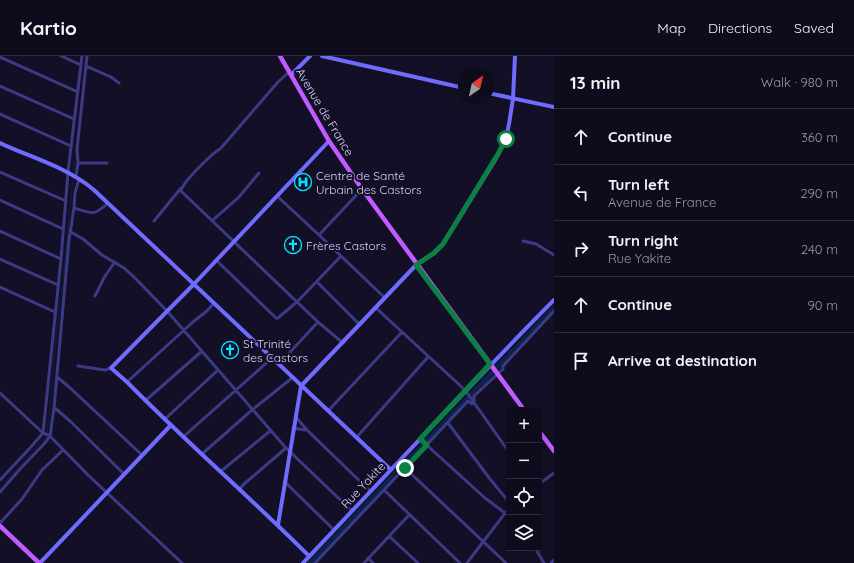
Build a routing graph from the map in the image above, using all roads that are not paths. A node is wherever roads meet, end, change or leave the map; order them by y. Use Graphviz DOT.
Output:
graph roads {
  1 [pos="61,56"];
  2 [pos="82,56"];
  3 [pos="87,56"];
  4 [pos="280,56"];
  5 [pos="310,56"];
  6 [pos="322,56"];
  7 [pos="515,56"];
  8 [pos="0,57"];
  9 [pos="81,65"];
  10 [pos="86,66"];
  11 [pos="290,74"];
  12 [pos="119,83"];
  13 [pos="0,86"];
  14 [pos="458,87"];
  15 [pos="78,92"];
  16 [pos="494,94"];
  17 [pos="512,98"];
  18 [pos="554,107"];
  19 [pos="0,114"];
  20 [pos="74,119"];
  21 [pos="329,141"];
  22 [pos="0,143"];
  23 [pos="71,146"];
  24 [pos="78,163"];
  25 [pos="107,164"];
  26 [pos="0,172"];
  27 [pos="69,173"];
  28 [pos="259,173"];
  29 [pos="78,177"];
  30 [pos="181,188"];
  31 [pos="362,189"];
  32 [pos="277,196"];
  33 [pos="0,200"];
  34 [pos="66,201"];
  35 [pos="108,203"];
  36 [pos="74,208"];
  37 [pos="213,220"];
  38 [pos="154,221"];
  39 [pos="64,229"];
  40 [pos="0,231"];
  41 [pos="71,232"];
  42 [pos="319,235"];
  43 [pos="234,240"];
  44 [pos="523,241"];
  45 [pos="554,255"];
  46 [pos="341,256"];
  47 [pos="0,259"];
  48 [pos="61,259"];
  49 [pos="216,260"];
  50 [pos="115,262"];
  51 [pos="416,265"];
  52 [pos="317,282"];
  53 [pos="194,284"];
  54 [pos="58,285"];
  55 [pos="0,287"];
  56 [pos="95,296"];
  57 [pos="385,298"];
  58 [pos="554,300"];
  59 [pos="298,301"];
  60 [pos="214,303"];
  61 [pos="376,308"];
  62 [pos="167,311"];
  63 [pos="554,311"];
  64 [pos="55,312"];
  65 [pos="318,322"];
  66 [pos="360,325"];
  67 [pos="183,331"];
  68 [pos="402,332"];
  69 [pos="344,343"];
  70 [pos="202,351"];
  71 [pos="428,357"];
  72 [pos="272,358"];
  73 [pos="279,364"];
  74 [pos="78,366"];
  75 [pos="492,366"];
  76 [pos="111,368"];
  77 [pos="218,370"];
  78 [pos="497,373"];
  79 [pos="57,377"];
  80 [pos="292,378"];
  81 [pos="127,382"];
  82 [pos="302,386"];
  83 [pos="235,391"];
  84 [pos="465,391"];
  85 [pos="0,393"];
  86 [pos="145,401"];
  87 [pos="474,403"];
  88 [pos="522,407"];
  89 [pos="54,408"];
  90 [pos="252,410"];
  91 [pos="328,411"];
  92 [pos="295,416"];
  93 [pos="165,419"];
  94 [pos="448,423"];
  95 [pos="171,425"];
  96 [pos="293,428"];
  97 [pos="307,430"];
  98 [pos="270,431"];
  99 [pos="43,432"];
  100 [pos="542,435"];
  101 [pos="50,436"];
  102 [pos="183,437"];
  103 [pos="356,438"];
  104 [pos="420,439"];
  105 [pos="427,445"];
  106 [pos="506,448"];
  107 [pos="63,450"];
  108 [pos="288,450"];
  109 [pos="554,451"];
  110 [pos="202,454"];
  111 [pos="142,455"];
  112 [pos="405,468"];
  113 [pos="391,470"];
  114 [pos="220,472"];
  115 [pos="554,473"];
  116 [pos="124,474"];
  117 [pos="0,480"];
  118 [pos="285,482"];
  119 [pos="542,482"];
  120 [pos="239,490"];
  121 [pos="384,490"];
  122 [pos="0,492"];
  123 [pos="108,492"];
  124 [pos="371,492"];
  125 [pos="506,498"];
  126 [pos="352,511"];
  127 [pos="505,513"];
  128 [pos="409,515"];
  129 [pos="0,524"];
  130 [pos="278,525"];
  131 [pos="334,530"];
  132 [pos="390,536"];
  133 [pos="483,542"];
  134 [pos="536,551"];
  135 [pos="309,556"];
  136 [pos="368,558"];
  137 [pos="554,560"];
  138 [pos="39,563"];
  139 [pos="182,563"];
  140 [pos="303,563"];
  141 [pos="316,563"];
  142 [pos="364,563"];
  143 [pos="373,563"];
  144 [pos="418,563"];
  145 [pos="460,563"];
  146 [pos="467,563"];
  147 [pos="506,563"];
  148 [pos="544,563"];
  149 [pos="551,563"];
  1 -- 9 [label="street"];
  2 -- 9 [label="street"];
  3 -- 10 [label="street"];
  4 -- 11 [label="main road, Avenue de France"];
  5 -- 11 [label="street"];
  6 -- 14 [label="street"];
  7 -- 17 [label="street"];
  8 -- 15 [label="street"];
  9 -- 15 [label="street"];
  10 -- 12 [label="street"];
  10 -- 24 [label="street"];
  11 -- 21 [label="main road, Avenue de France"];
  11 -- 30 [label="street"];
  13 -- 20 [label="street"];
  15 -- 20 [label="street"];
  16 -- 17 [label="street"];
  17 -- 18 [label="street"];
  17 -- 51 [label="street"];
  19 -- 23 [label="street"];
  20 -- 23 [label="street"];
  21 -- 31 [label="main road, Avenue de France"];
  21 -- 32 [label="street"];
  22 -- 27 [label="street"];
  23 -- 27 [label="street"];
  24 -- 25 [label="street"];
  24 -- 29 [label="street"];
  26 -- 34 [label="street"];
  27 -- 29 [label="street"];
  27 -- 34 [label="street"];
  28 -- 37 [label="street"];
  29 -- 35 [label="street"];
  29 -- 36 [label="street"];
  30 -- 37 [label="street"];
  30 -- 38 [label="street"];
  31 -- 42 [label="street"];
  31 -- 51 [label="main road, Avenue de France"];
  32 -- 42 [label="street"];
  32 -- 43 [label="street"];
  33 -- 39 [label="street"];
  34 -- 39 [label="street"];
  35 -- 36 [label="street"];
  35 -- 53 [label="street"];
  36 -- 41 [label="street"];
  37 -- 43 [label="street"];
  39 -- 48 [label="street"];
  40 -- 48 [label="street"];
  41 -- 50 [label="street"];
  41 -- 79 [label="street"];
  42 -- 46 [label="street"];
  43 -- 49 [label="street"];
  43 -- 59 [label="street"];
  44 -- 45 [label="street"];
  46 -- 52 [label="street"];
  46 -- 57 [label="street"];
  47 -- 54 [label="street"];
  48 -- 54 [label="street"];
  49 -- 53 [label="street"];
  49 -- 59 [label="street"];
  50 -- 56 [label="street"];
  50 -- 62 [label="street"];
  51 -- 57 [label="street"];
  51 -- 75 [label="main road, Avenue de France"];
  52 -- 59 [label="street"];
  52 -- 66 [label="street"];
  53 -- 60 [label="street"];
  53 -- 62 [label="street"];
  54 -- 64 [label="street"];
  55 -- 64 [label="street"];
  57 -- 61 [label="street"];
  58 -- 75 [label="street, Rue Yakite"];
  59 -- 65 [label="street"];
  60 -- 67 [label="street"];
  60 -- 72 [label="street"];
  61 -- 66 [label="street"];
  61 -- 68 [label="street"];
  62 -- 67 [label="street"];
  62 -- 76 [label="street"];
  63 -- 78 [label="street"];
  64 -- 99 [label="street"];
  65 -- 69 [label="street"];
  65 -- 73 [label="street"];
  66 -- 69 [label="street"];
  67 -- 70 [label="street"];
  67 -- 81 [label="street"];
  68 -- 71 [label="street"];
  68 -- 91 [label="street"];
  69 -- 82 [label="street"];
  70 -- 77 [label="street"];
  70 -- 86 [label="street"];
  71 -- 84 [label="street"];
  71 -- 103 [label="street"];
  72 -- 73 [label="street"];
  72 -- 83 [label="street"];
  73 -- 80 [label="street"];
  74 -- 76 [label="street"];
  75 -- 78 [label="main road, Avenue de France"];
  75 -- 84 [label="street, Rue Yakite"];
  76 -- 81 [label="street"];
  77 -- 83 [label="street"];
  77 -- 93 [label="street"];
  78 -- 87 [label="street"];
  78 -- 88 [label="main road, Avenue de France"];
  79 -- 89 [label="street"];
  79 -- 111 [label="street"];
  80 -- 82 [label="street"];
  80 -- 90 [label="street"];
  81 -- 86 [label="street"];
  82 -- 91 [label="street"];
  82 -- 92 [label="street"];
  83 -- 90 [label="street"];
  83 -- 102 [label="street"];
  84 -- 87 [label="street"];
  84 -- 104 [label="street, Rue Yakite"];
  85 -- 99 [label="street"];
  86 -- 93 [label="street"];
  87 -- 94 [label="street"];
  87 -- 106 [label="street"];
  89 -- 101 [label="street"];
  89 -- 116 [label="street"];
  90 -- 98 [label="street"];
  90 -- 110 [label="street"];
  91 -- 103 [label="street"];
  92 -- 96 [label="street"];
  92 -- 97 [label="street"];
  93 -- 95 [label="street"];
  94 -- 105 [label="street"];
  94 -- 125 [label="street"];
  95 -- 102 [label="street"];
  95 -- 111 [label="street"];
  96 -- 97 [label="street"];
  96 -- 108 [label="street"];
  97 -- 124 [label="street"];
  98 -- 108 [label="street"];
  98 -- 114 [label="street"];
  99 -- 101 [label="street"];
  99 -- 117 [label="street"];
  100 -- 109 [label="main road"];
  101 -- 107 [label="street"];
  101 -- 122 [label="street"];
  102 -- 110 [label="street"];
  103 -- 113 [label="street"];
  104 -- 105 [label="street"];
  104 -- 113 [label="street, Rue Yakite"];
  105 -- 112 [label="street"];
  105 -- 127 [label="street"];
  107 -- 123 [label="street"];
  107 -- 129 [label="street"];
  108 -- 118 [label="street"];
  108 -- 120 [label="street"];
  108 -- 126 [label="street"];
  110 -- 114 [label="street"];
  111 -- 116 [label="street"];
  112 -- 121 [label="street"];
  112 -- 133 [label="street"];
  113 -- 124 [label="street, Rue Yakite"];
  114 -- 120 [label="street"];
  115 -- 119 [label="street"];
  116 -- 123 [label="street"];
  118 -- 130 [label="street"];
  118 -- 131 [label="street"];
  120 -- 130 [label="street"];
  121 -- 128 [label="street"];
  121 -- 141 [label="street"];
  123 -- 138 [label="street"];
  123 -- 139 [label="street"];
  124 -- 126 [label="street, Rue Yakite"];
  126 -- 131 [label="street, Rue Yakite"];
  127 -- 133 [label="street"];
  128 -- 132 [label="street"];
  128 -- 145 [label="street"];
  129 -- 138 [label="main road"];
  130 -- 135 [label="street"];
  131 -- 135 [label="street, Rue Yakite"];
  132 -- 136 [label="street"];
  132 -- 144 [label="street"];
  133 -- 146 [label="street"];
  133 -- 147 [label="street"];
  134 -- 148 [label="street"];
  135 -- 140 [label="street, Rue Yakite"];
  136 -- 142 [label="street"];
  136 -- 143 [label="street"];
  137 -- 149 [label="street"];
}
